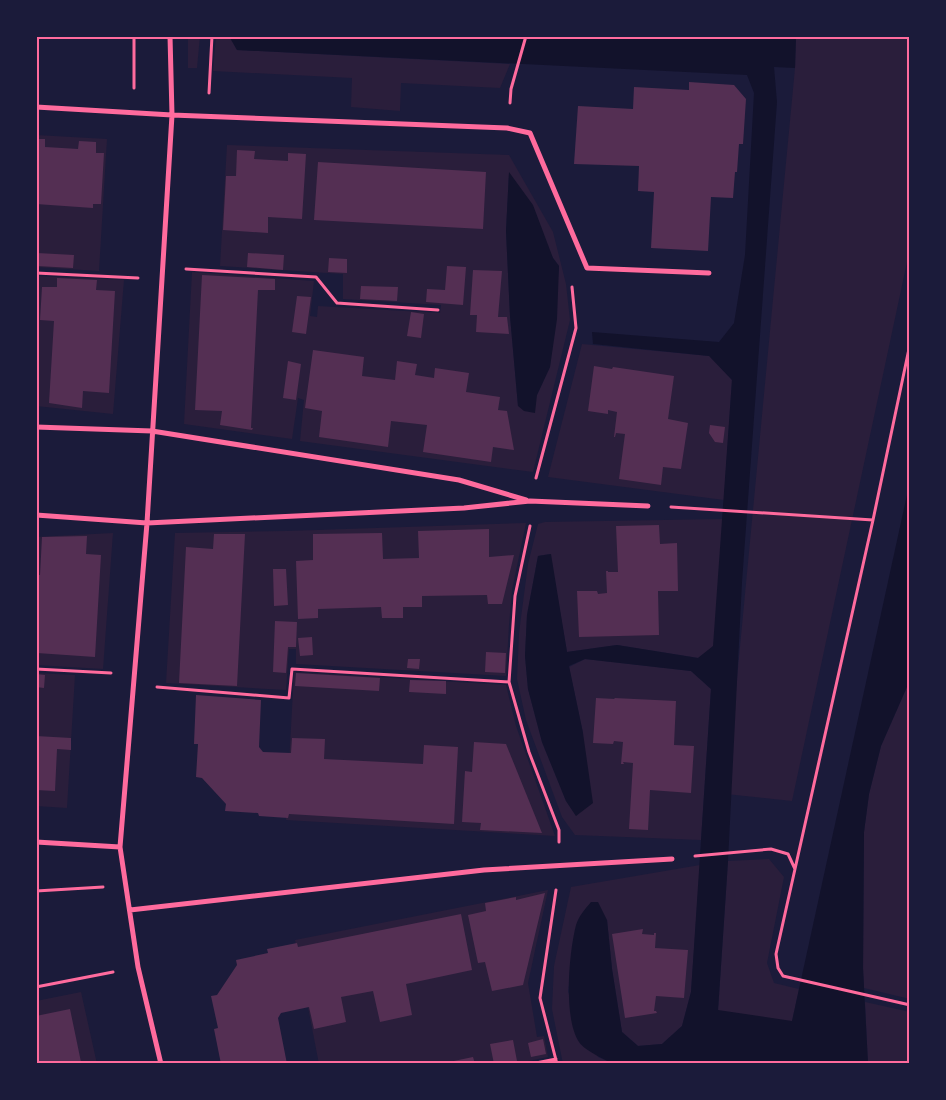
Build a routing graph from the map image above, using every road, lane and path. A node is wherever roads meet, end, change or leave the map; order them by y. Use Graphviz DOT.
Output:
graph roads {
  1 [pos="134,36"];
  2 [pos="170,36"];
  3 [pos="212,36"];
  4 [pos="526,36"];
  5 [pos="511,89"];
  6 [pos="36,107"];
  7 [pos="134,112"];
  8 [pos="172,115"];
  9 [pos="208,117"];
  10 [pos="162,267"];
  11 [pos="587,268"];
  12 [pos="36,273"];
  13 [pos="708,273"];
  14 [pos="162,279"];
  15 [pos="438,310"];
  16 [pos="910,344"];
  17 [pos="36,427"];
  18 [pos="152,431"];
  19 [pos="530,501"];
  20 [pos="648,506"];
  21 [pos="36,515"];
  22 [pos="873,520"];
  23 [pos="147,524"];
  24 [pos="36,669"];
  25 [pos="134,674"];
  26 [pos="509,682"];
  27 [pos="134,685"];
  28 [pos="36,842"];
  29 [pos="120,847"];
  30 [pos="697,855"];
  31 [pos="672,859"];
  32 [pos="560,866"];
  33 [pos="796,869"];
  34 [pos="126,885"];
  35 [pos="36,891"];
  36 [pos="130,910"];
  37 [pos="138,967"];
  38 [pos="36,987"];
  39 [pos="910,1005"];
  40 [pos="556,1059"];
  41 [pos="161,1064"];
  42 [pos="531,1064"];
  43 [pos="557,1064"];
  1 -- 7 [label="path"];
  2 -- 8 [label="street"];
  3 -- 9 [label="path"];
  4 -- 5 [label="path"];
  6 -- 7 [label="street"];
  7 -- 8 [label="street"];
  8 -- 9 [label="street"];
  8 -- 10 [label="street"];
  9 -- 11 [label="street"];
  10 -- 14 [label="street"];
  10 -- 15 [label="path"];
  11 -- 13 [label="street"];
  11 -- 19 [label="path"];
  12 -- 14 [label="path"];
  14 -- 18 [label="street"];
  16 -- 22 [label="path"];
  17 -- 18 [label="street"];
  18 -- 19 [label="street"];
  18 -- 23 [label="street"];
  19 -- 20 [label="street"];
  19 -- 23 [label="street"];
  19 -- 26 [label="path"];
  20 -- 22 [label="path"];
  21 -- 23 [label="street"];
  22 -- 33 [label="path"];
  23 -- 25 [label="street"];
  24 -- 25 [label="path"];
  25 -- 27 [label="street"];
  26 -- 27 [label="path"];
  26 -- 32 [label="path"];
  27 -- 29 [label="street"];
  28 -- 29 [label="street"];
  29 -- 34 [label="street"];
  30 -- 33 [label="path"];
  31 -- 32 [label="street"];
  32 -- 36 [label="street"];
  32 -- 40 [label="path"];
  33 -- 39 [label="path"];
  34 -- 35 [label="path"];
  34 -- 36 [label="street"];
  36 -- 37 [label="street"];
  37 -- 38 [label="path"];
  37 -- 41 [label="street"];
  40 -- 42 [label="path"];
  40 -- 43 [label="path"];
}
